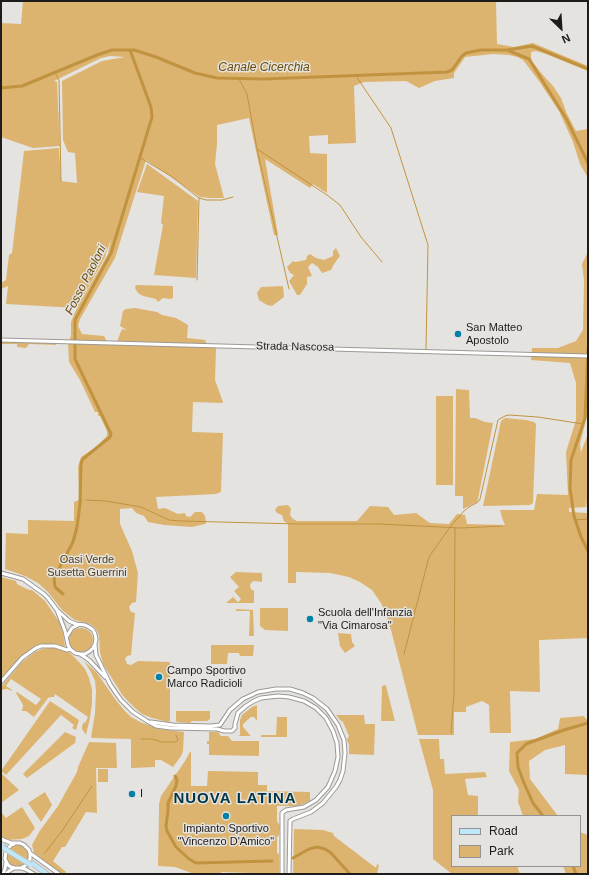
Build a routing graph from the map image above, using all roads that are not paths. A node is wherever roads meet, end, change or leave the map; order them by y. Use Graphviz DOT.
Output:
graph roads {
  1 [pos="1,340"];
  2 [pos="587,356"];
  3 [pos="1,573"];
  4 [pos="57,610"];
  5 [pos="80,625"];
  6 [pos="67,636"];
  7 [pos="95,644"];
  8 [pos="70,650"];
  9 [pos="80,654"];
  10 [pos="1,682"];
  11 [pos="110,684"];
  12 [pos="271,689"];
  13 [pos="272,696"];
  14 [pos="147,721"];
  15 [pos="220,725"];
  16 [pos="221,729"];
  17 [pos="325,791"];
  18 [pos="330,795"];
  19 [pos="287,810"];
  20 [pos="292,817"];
  21 [pos="282,819"];
  22 [pos="1,839"];
  23 [pos="14,844"];
  24 [pos="2,846"];
  25 [pos="30,853"];
  26 [pos="2,854"];
  27 [pos="5,860"];
  28 [pos="32,864"];
  29 [pos="14,868"];
  30 [pos="21,868"];
  31 [pos="3,874"];
  32 [pos="6,874"];
  33 [pos="34,874"];
  34 [pos="43,874"];
  35 [pos="47,874"];
  36 [pos="59,874"];
  37 [pos="282,874"];
  38 [pos="289,874"];
  1 -- 2 [label="street, Strada Nascosa"];
  3 -- 4 [label="street"];
  4 -- 5 [label="street"];
  4 -- 6 [label="street"];
  5 -- 6 [label="street"];
  5 -- 7 [label="street"];
  6 -- 8 [label="street"];
  7 -- 9 [label="street"];
  7 -- 11 [label="street"];
  8 -- 9 [label="street"];
  8 -- 10 [label="street"];
  9 -- 11 [label="street"];
  11 -- 14 [label="street"];
  12 -- 13 [label="street"];
  12 -- 15 [label="street"];
  12 -- 18 [label="street"];
  13 -- 16 [label="street"];
  13 -- 17 [label="street"];
  14 -- 15 [label="street"];
  14 -- 16 [label="street"];
  15 -- 16 [label="street"];
  17 -- 18 [label="street"];
  17 -- 19 [label="street"];
  18 -- 20 [label="street"];
  19 -- 20 [label="street"];
  19 -- 21 [label="street"];
  20 -- 21 [label="street"];
  20 -- 38 [label="street"];
  21 -- 37 [label="street"];
  22 -- 23 [label="street"];
  23 -- 25 [label="street"];
  23 -- 27 [label="street"];
  24 -- 28 [label="main road, bridge"];
  25 -- 30 [label="street"];
  25 -- 36 [label="street"];
  26 -- 27 [label="street"];
  27 -- 29 [label="street"];
  27 -- 31 [label="street"];
  28 -- 34 [label="main road"];
  28 -- 35 [label="main road"];
  29 -- 30 [label="street"];
  29 -- 32 [label="street"];
  30 -- 33 [label="street"];
}
